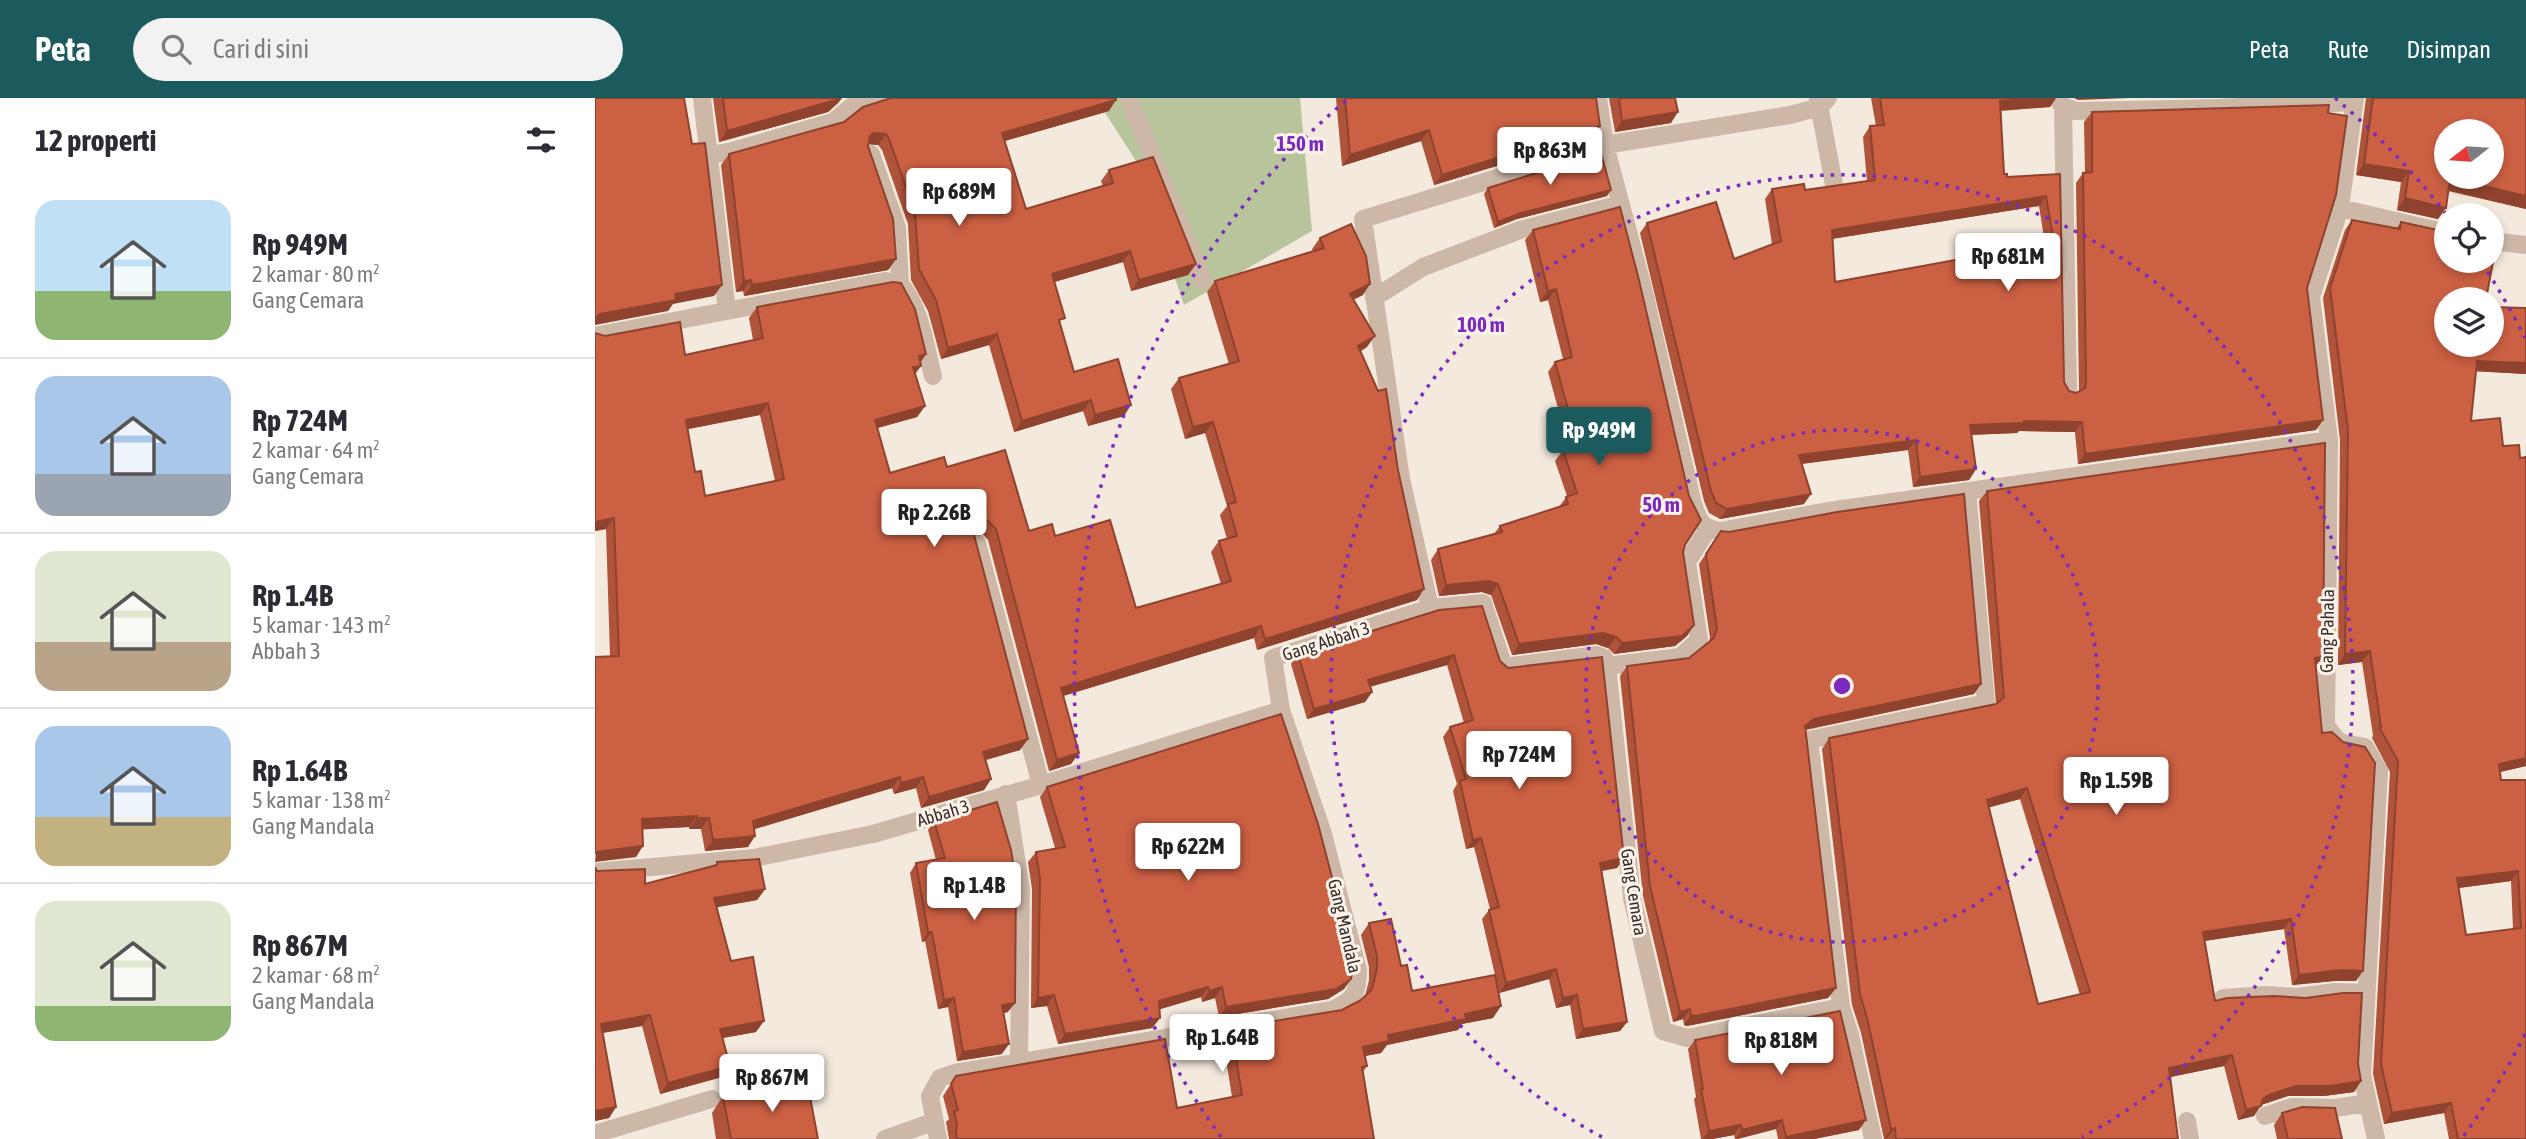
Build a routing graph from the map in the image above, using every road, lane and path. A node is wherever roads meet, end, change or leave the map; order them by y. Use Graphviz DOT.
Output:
graph roads {
  1 [pos="702,98"];
  2 [pos="879,98"];
  3 [pos="1129,98"];
  4 [pos="1598,98"];
  5 [pos="2354,100"];
  6 [pos="1822,101"];
  7 [pos="2060,102"];
  8 [pos="1605,145"];
  9 [pos="871,154"];
  10 [pos="709,155"];
  11 [pos="1834,185"];
  12 [pos="1621,204"];
  13 [pos="2340,208"];
  14 [pos="2434,230"];
  15 [pos="2504,242"];
  16 [pos="2526,245"];
  17 [pos="1203,281"];
  18 [pos="900,284"];
  19 [pos="1374,299"];
  20 [pos="727,311"];
  21 [pos="595,336"];
  22 [pos="933,376"];
  23 [pos="2069,392"];
  24 [pos="2329,440"];
  25 [pos="1967,491"];
  26 [pos="1708,529"];
  27 [pos="977,543"];
  28 [pos="1430,608"];
  29 [pos="1606,662"];
  30 [pos="1281,710"];
  31 [pos="1041,785"];
  32 [pos="1006,794"];
  33 [pos="595,872"];
  34 [pos="2366,993"];
  35 [pos="2223,998"];
  36 [pos="1841,1007"];
  37 [pos="1019,1062"];
  38 [pos="712,1098"];
  39 [pos="2368,1103"];
  40 [pos="2265,1116"];
  41 [pos="935,1130"];
  42 [pos="595,1134"];
  43 [pos="885,1139"];
  44 [pos="1873,1139"];
  45 [pos="2376,1139"];
  1 -- 10 [label="street"];
  2 -- 10 [label="street"];
  3 -- 17 [label="street"];
  4 -- 8 [label="street"];
  5 -- 7 [label="street"];
  5 -- 13 [label="street, Gang Pahala"];
  6 -- 8 [label="street"];
  6 -- 11 [label="street"];
  7 -- 23 [label="street"];
  8 -- 12 [label="street"];
  8 -- 19 [label="street"];
  9 -- 18 [label="street"];
  10 -- 20 [label="street"];
  12 -- 19 [label="street"];
  12 -- 26 [label="street"];
  13 -- 14 [label="street"];
  13 -- 24 [label="street, Gang Pahala"];
  15 -- 16 [label="street"];
  18 -- 20 [label="street"];
  18 -- 22 [label="street"];
  19 -- 28 [label="street"];
  20 -- 21 [label="street"];
  24 -- 25 [label="street"];
  24 -- 34 [label="street, Gang Pahala"];
  25 -- 26 [label="street"];
  25 -- 36 [label="street"];
  26 -- 29 [label="street"];
  27 -- 31 [label="street"];
  28 -- 29 [label="street"];
  28 -- 30 [label="street, Gang Abbah 3"];
  29 -- 36 [label="street, Gang Cemara"];
  30 -- 31 [label="street, Abbah 3"];
  30 -- 37 [label="street, Gang Mandala"];
  31 -- 32 [label="street, Abbah 3"];
  32 -- 33 [label="street, Abbah 3"];
  32 -- 37 [label="street"];
  34 -- 35 [label="street"];
  34 -- 39 [label="street, Gang Pahala"];
  36 -- 44 [label="street"];
  37 -- 41 [label="street, Gang Mandala"];
  38 -- 42 [label="street"];
  39 -- 40 [label="street"];
  39 -- 45 [label="street, Gang Pahala"];
  41 -- 43 [label="street"];
}
